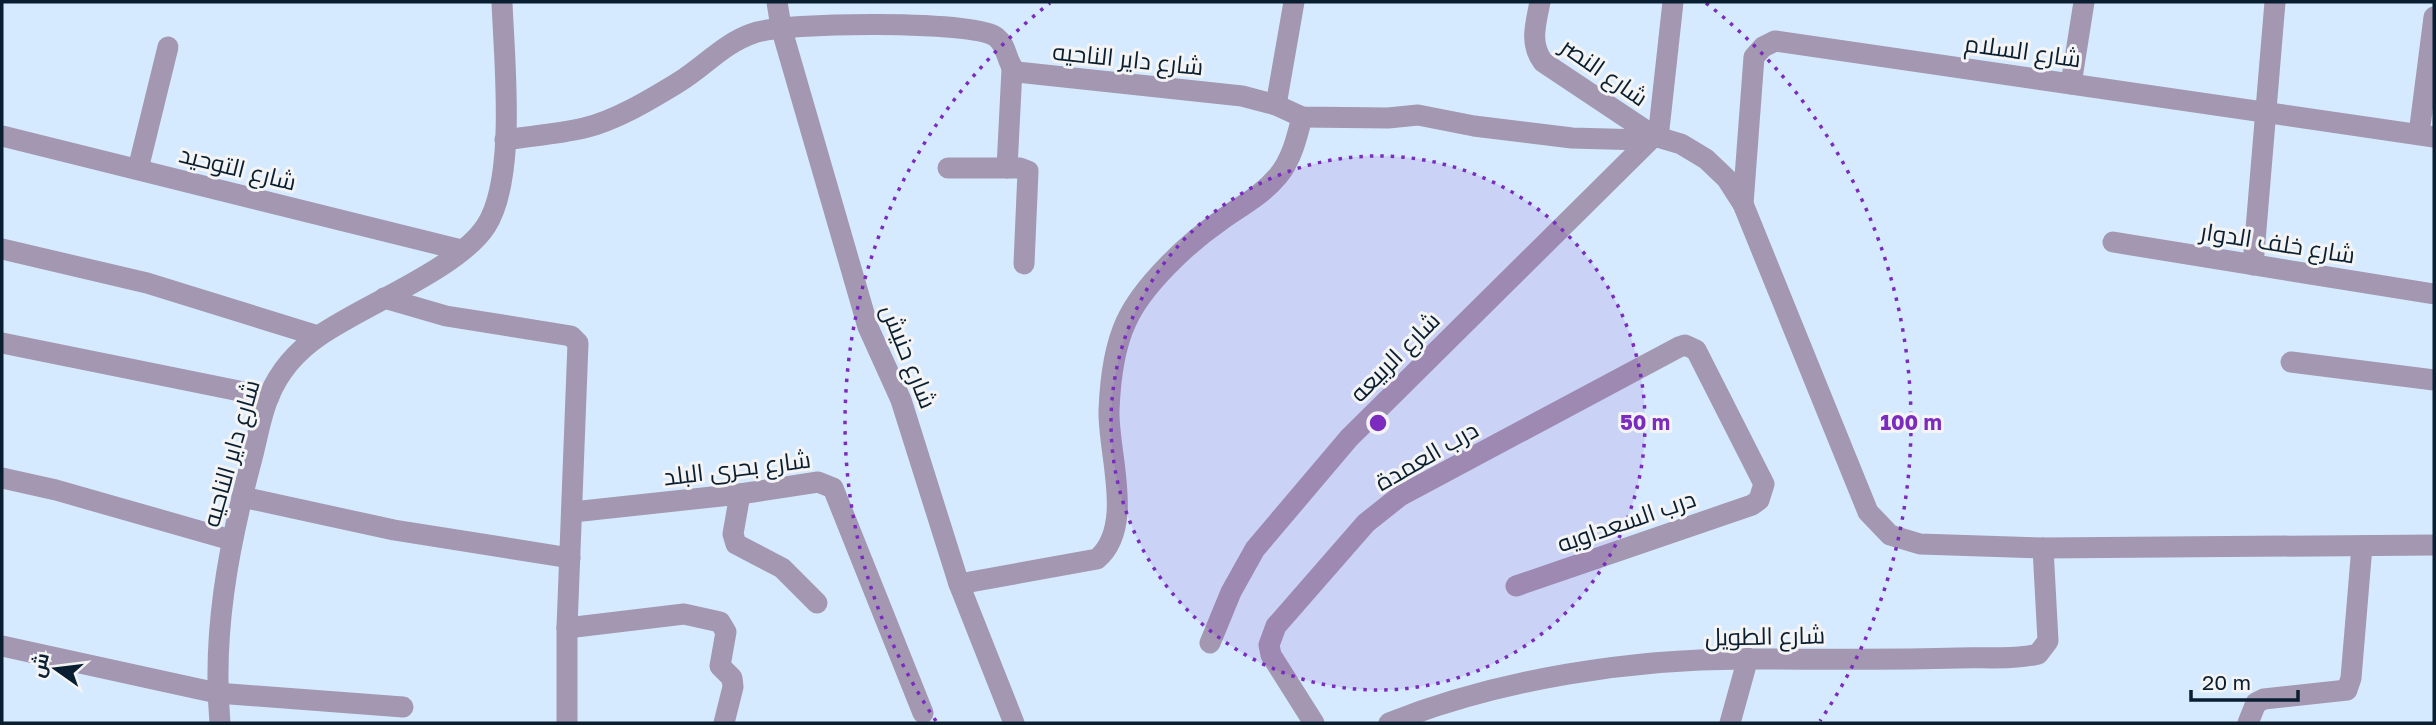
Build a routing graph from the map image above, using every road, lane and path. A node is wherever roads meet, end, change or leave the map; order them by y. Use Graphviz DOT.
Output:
graph roads {
  1 [pos="502,2"];
  2 [pos="777,2"];
  3 [pos="1294,2"];
  4 [pos="1540,2"];
  5 [pos="1673,2"];
  6 [pos="2084,2"];
  7 [pos="2275,2"];
  8 [pos="2434,17"];
  9 [pos="781,27"];
  10 [pos="168,47"];
  11 [pos="1012,68"];
  12 [pos="2071,84"];
  13 [pos="1276,105"];
  14 [pos="2266,112"];
  15 [pos="1302,117"];
  16 [pos="2427,135"];
  17 [pos="2,136"];
  18 [pos="1654,136"];
  19 [pos="505,140"];
  20 [pos="948,168"];
  21 [pos="1007,168"];
  22 [pos="138,169"];
  23 [pos="1744,204"];
  24 [pos="2113,242"];
  25 [pos="2,249"];
  26 [pos="461,250"];
  27 [pos="1024,264"];
  28 [pos="2253,265"];
  29 [pos="2434,294"];
  30 [pos="384,298"];
  31 [pos="318,336"];
  32 [pos="2,342"];
  33 [pos="2291,362"];
  34 [pos="2434,380"];
  35 [pos="269,397"];
  36 [pos="2,478"];
  37 [pos="740,494"];
  38 [pos="242,497"];
  39 [pos="1752,505"];
  40 [pos="573,512"];
  41 [pos="232,540"];
  42 [pos="2434,545"];
  43 [pos="2362,547"];
  44 [pos="2043,548"];
  45 [pos="570,558"];
  46 [pos="959,584"];
  47 [pos="1516,586"];
  48 [pos="817,603"];
  49 [pos="567,628"];
  50 [pos="1210,643"];
  51 [pos="2,646"];
  52 [pos="1748,659"];
  53 [pos="217,693"];
  54 [pos="402,707"];
  55 [pos="923,713"];
  56 [pos="220,723"];
  57 [pos="567,723"];
  58 [pos="724,723"];
  59 [pos="1014,723"];
  60 [pos="1314,723"];
  61 [pos="1389,723"];
  62 [pos="1730,723"];
  63 [pos="2248,723"];
  1 -- 19 [label="street, شارع داير الناحيه"];
  2 -- 9 [label="street, شارع حنيش"];
  3 -- 13 [label="street"];
  4 -- 18 [label="street, شارع النصر"];
  5 -- 18 [label="street"];
  6 -- 12 [label="street"];
  7 -- 14 [label="street"];
  8 -- 16 [label="street"];
  9 -- 11 [label="street"];
  9 -- 19 [label="street"];
  9 -- 46 [label="street, شارع حنيش"];
  10 -- 22 [label="street"];
  11 -- 13 [label="street, شارع داير الناحيه"];
  11 -- 21 [label="street"];
  12 -- 14 [label="street, شارع السلام"];
  12 -- 23 [label="street, شارع السلام"];
  13 -- 15 [label="street, شارع داير الناحيه"];
  14 -- 16 [label="street, شارع السلام"];
  14 -- 28 [label="street"];
  15 -- 18 [label="street, شارع داير الناحيه"];
  15 -- 46 [label="street"];
  17 -- 22 [label="street, شارع التوحيد"];
  18 -- 23 [label="street"];
  18 -- 50 [label="street, شارع الربيعه"];
  19 -- 26 [label="street, شارع داير الناحيه"];
  20 -- 21 [label="street"];
  21 -- 27 [label="street"];
  22 -- 26 [label="street, شارع التوحيد"];
  23 -- 44 [label="street"];
  24 -- 28 [label="street, شارع خلف الدوار"];
  25 -- 31 [label="street"];
  26 -- 30 [label="street, شارع داير الناحيه"];
  28 -- 29 [label="street, شارع خلف الدوار"];
  30 -- 31 [label="street, شارع داير الناحيه"];
  30 -- 40 [label="street"];
  31 -- 35 [label="street, شارع داير الناحيه"];
  32 -- 35 [label="street"];
  33 -- 34 [label="street"];
  35 -- 38 [label="street, شارع داير الناحيه"];
  36 -- 41 [label="street"];
  37 -- 40 [label="street, شارع بحرى البلد"];
  37 -- 48 [label="street"];
  37 -- 55 [label="street, شارع بحرى البلد"];
  38 -- 41 [label="street, شارع داير الناحيه"];
  38 -- 45 [label="street"];
  39 -- 47 [label="street, درب السعداويه"];
  39 -- 60 [label="street, درب العمدة"];
  40 -- 45 [label="street"];
  41 -- 53 [label="street, شارع داير الناحيه"];
  42 -- 43 [label="street"];
  43 -- 44 [label="street"];
  43 -- 63 [label="street"];
  44 -- 52 [label="street, شارع الطويل"];
  45 -- 49 [label="street"];
  46 -- 59 [label="street, شارع حنيش"];
  49 -- 57 [label="street"];
  49 -- 58 [label="street"];
  51 -- 53 [label="street"];
  52 -- 61 [label="street, شارع الطويل"];
  52 -- 62 [label="street"];
  53 -- 54 [label="street"];
  53 -- 56 [label="street, شارع داير الناحيه"];
}
